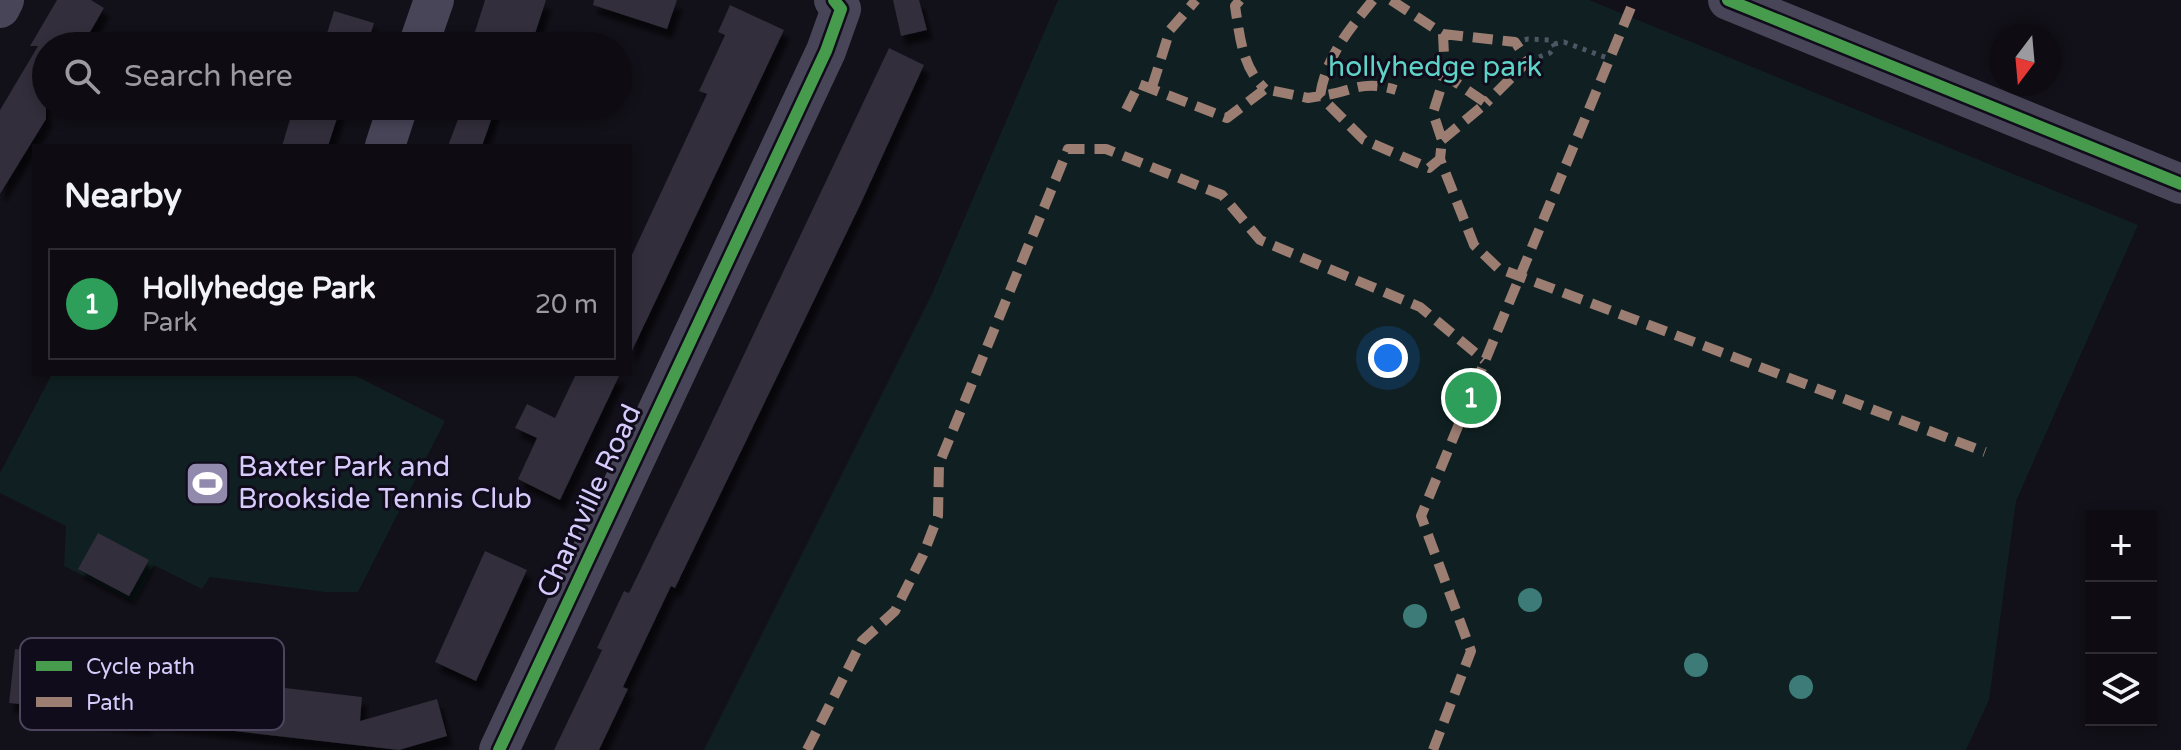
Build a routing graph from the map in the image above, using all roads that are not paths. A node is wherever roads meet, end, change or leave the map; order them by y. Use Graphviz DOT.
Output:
graph roads {
  1 [pos="4,0"];
  2 [pos="434,0"];
  3 [pos="1728,0"];
  4 [pos="837,4"];
  5 [pos="0,8"];
  6 [pos="423,32"];
  7 [pos="393,120"];
  8 [pos="386,144"];
  9 [pos="2181,184"];
  10 [pos="499,750"];
  1 -- 5 [label="street"];
  2 -- 6 [label="street"];
  3 -- 9 [label="street"];
  4 -- 10 [label="street, Charnville Road"];
  7 -- 8 [label="street"];
}
